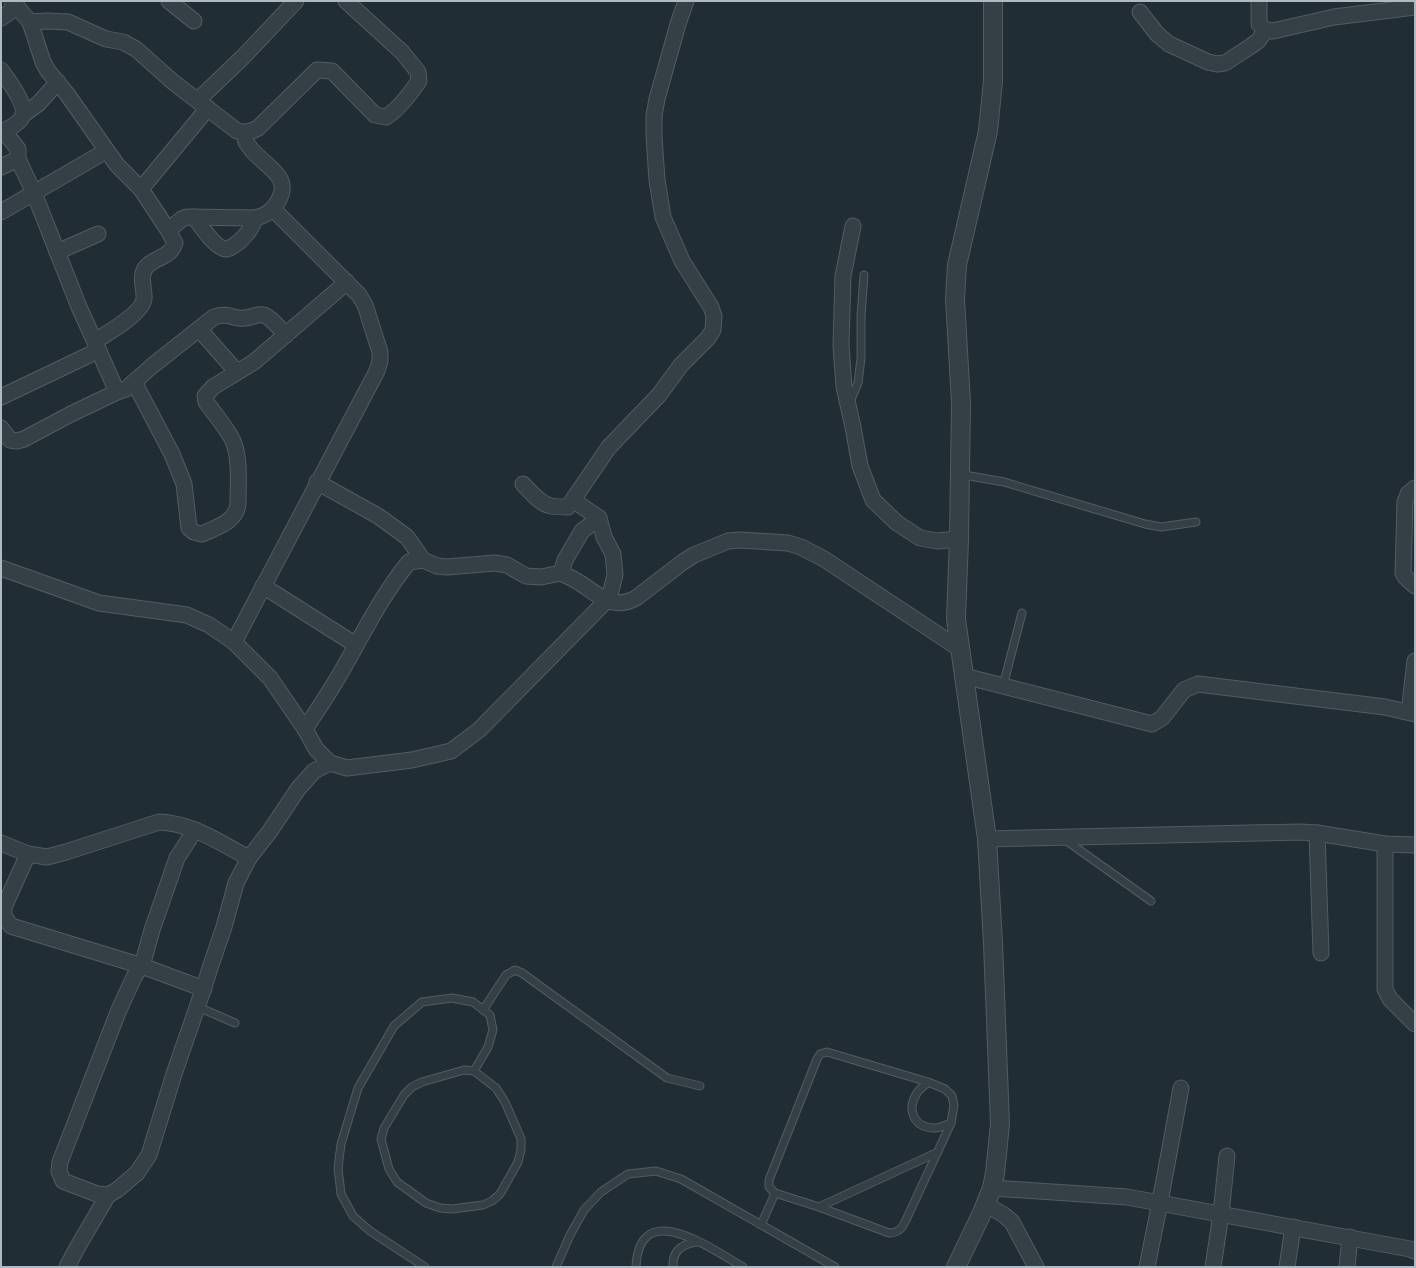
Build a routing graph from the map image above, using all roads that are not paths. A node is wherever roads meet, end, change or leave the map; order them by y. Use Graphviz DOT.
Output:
graph roads {
  1 [pos="169,1"];
  2 [pos="296,1"];
  3 [pos="346,1"];
  4 [pos="686,1"];
  5 [pos="993,1"];
  6 [pos="1259,1"];
  7 [pos="14,4"];
  8 [pos="1393,5"];
  9 [pos="1415,7"];
  10 [pos="1140,12"];
  11 [pos="1,18"];
  12 [pos="194,21"];
  13 [pos="30,22"];
  14 [pos="1266,30"];
  15 [pos="1,70"];
  16 [pos="58,82"];
  17 [pos="203,104"];
  18 [pos="24,114"];
  19 [pos="3,131"];
  20 [pos="245,133"];
  21 [pos="106,151"];
  22 [pos="18,158"];
  23 [pos="1,167"];
  24 [pos="141,189"];
  25 [pos="34,193"];
  26 [pos="273,209"];
  27 [pos="1,212"];
  28 [pos="194,217"];
  29 [pos="255,218"];
  30 [pos="853,226"];
  31 [pos="168,230"];
  32 [pos="98,234"];
  33 [pos="57,252"];
  34 [pos="864,275"];
  35 [pos="347,282"];
  36 [pos="199,329"];
  37 [pos="286,335"];
  38 [pos="97,345"];
  39 [pos="237,372"];
  40 [pos="134,382"];
  41 [pos="117,392"];
  42 [pos="1,397"];
  43 [pos="848,406"];
  44 [pos="1,428"];
  45 [pos="959,474"];
  46 [pos="317,482"];
  47 [pos="523,484"];
  48 [pos="1415,488"];
  49 [pos="573,500"];
  50 [pos="599,518"];
  51 [pos="1196,522"];
  52 [pos="959,539"];
  53 [pos="423,560"];
  54 [pos="1,568"];
  55 [pos="561,573"];
  56 [pos="262,586"];
  57 [pos="1415,586"];
  58 [pos="606,601"];
  59 [pos="1022,613"];
  60 [pos="234,642"];
  61 [pos="356,645"];
  62 [pos="960,649"];
  63 [pos="1415,661"];
  64 [pos="964,676"];
  65 [pos="1004,686"];
  66 [pos="1412,713"];
  67 [pos="305,729"];
  68 [pos="330,763"];
  69 [pos="195,830"];
  70 [pos="1317,833"];
  71 [pos="1061,837"];
  72 [pos="987,839"];
  73 [pos="1,843"];
  74 [pos="1385,844"];
  75 [pos="1415,846"];
  76 [pos="28,854"];
  77 [pos="249,858"];
  78 [pos="1151,901"];
  79 [pos="1321,953"];
  80 [pos="142,966"];
  81 [pos="204,989"];
  82 [pos="198,1007"];
  83 [pos="482,1010"];
  84 [pos="236,1023"];
  85 [pos="1415,1024"];
  86 [pos="474,1072"];
  87 [pos="928,1082"];
  88 [pos="700,1086"];
  89 [pos="1181,1088"];
  90 [pos="951,1123"];
  91 [pos="938,1152"];
  92 [pos="1227,1156"];
  93 [pos="776,1193"];
  94 [pos="108,1195"];
  95 [pos="989,1196"];
  96 [pos="1160,1202"];
  97 [pos="819,1207"];
  98 [pos="1221,1214"];
  99 [pos="761,1225"];
  100 [pos="1293,1227"];
  101 [pos="1350,1237"];
  102 [pos="701,1242"];
  103 [pos="1415,1251"];
  104 [pos="67,1267"];
  105 [pos="425,1267"];
  106 [pos="556,1267"];
  107 [pos="636,1267"];
  108 [pos="673,1267"];
  109 [pos="742,1267"];
  110 [pos="835,1267"];
  111 [pos="956,1267"];
  112 [pos="1036,1267"];
  113 [pos="1147,1267"];
  114 [pos="1213,1267"];
  115 [pos="1287,1267"];
  116 [pos="1347,1267"];
  1 -- 12 [label="street"];
  2 -- 17 [label="street"];
  3 -- 20 [label="street"];
  4 -- 49 [label="street"];
  5 -- 45 [label="street"];
  6 -- 14 [label="street"];
  7 -- 11 [label="street"];
  7 -- 13 [label="street"];
  8 -- 9 [label="street"];
  8 -- 14 [label="street"];
  10 -- 14 [label="street"];
  13 -- 16 [label="street"];
  13 -- 17 [label="street"];
  15 -- 18 [label="street"];
  16 -- 18 [label="street"];
  16 -- 21 [label="street"];
  17 -- 20 [label="street"];
  17 -- 24 [label="street"];
  18 -- 19 [label="street"];
  19 -- 22 [label="street"];
  20 -- 26 [label="street"];
  21 -- 24 [label="street"];
  21 -- 25 [label="street"];
  22 -- 23 [label="street"];
  22 -- 25 [label="street"];
  24 -- 31 [label="street"];
  25 -- 27 [label="street"];
  25 -- 33 [label="street"];
  26 -- 29 [label="street"];
  26 -- 35 [label="street"];
  28 -- 29 [label="street"];
  28 -- 29 [label="street"];
  28 -- 31 [label="street"];
  30 -- 43 [label="street"];
  31 -- 38 [label="street"];
  32 -- 33 [label="street"];
  33 -- 38 [label="street"];
  34 -- 43 [label="lane"];
  35 -- 37 [label="street"];
  35 -- 46 [label="street"];
  36 -- 37 [label="street"];
  36 -- 39 [label="street"];
  36 -- 40 [label="street"];
  37 -- 39 [label="street"];
  38 -- 41 [label="street"];
  38 -- 42 [label="street"];
  39 -- 40 [label="street"];
  40 -- 41 [label="street"];
  41 -- 44 [label="street"];
  43 -- 52 [label="street"];
  45 -- 51 [label="lane"];
  45 -- 52 [label="street"];
  46 -- 53 [label="street"];
  46 -- 56 [label="street"];
  47 -- 49 [label="street"];
  48 -- 57 [label="street"];
  49 -- 50 [label="street"];
  50 -- 55 [label="street"];
  50 -- 58 [label="street"];
  52 -- 62 [label="street"];
  53 -- 55 [label="street"];
  53 -- 61 [label="street"];
  54 -- 60 [label="street"];
  55 -- 58 [label="street"];
  56 -- 60 [label="street"];
  56 -- 61 [label="street"];
  58 -- 62 [label="street"];
  58 -- 68 [label="street"];
  59 -- 65 [label="lane"];
  60 -- 67 [label="street"];
  61 -- 67 [label="street"];
  62 -- 64 [label="street"];
  63 -- 66 [label="street"];
  64 -- 65 [label="street"];
  64 -- 72 [label="street"];
  65 -- 66 [label="street"];
  67 -- 68 [label="street"];
  68 -- 77 [label="street"];
  69 -- 76 [label="street"];
  69 -- 77 [label="street"];
  69 -- 80 [label="street"];
  70 -- 71 [label="street"];
  70 -- 74 [label="street"];
  70 -- 79 [label="street"];
  71 -- 72 [label="street"];
  71 -- 78 [label="lane"];
  72 -- 95 [label="street"];
  73 -- 76 [label="street"];
  74 -- 75 [label="street"];
  74 -- 85 [label="street"];
  76 -- 80 [label="street"];
  77 -- 81 [label="street"];
  80 -- 81 [label="street"];
  80 -- 94 [label="street"];
  81 -- 82 [label="street"];
  82 -- 84 [label="lane"];
  82 -- 94 [label="street"];
  83 -- 86 [label="lane"];
  83 -- 88 [label="lane"];
  83 -- 105 [label="lane"];
  86 -- 86 [label="lane"];
  87 -- 90 [label="lane"];
  87 -- 90 [label="lane"];
  87 -- 93 [label="lane"];
  89 -- 96 [label="street"];
  90 -- 91 [label="lane"];
  91 -- 97 [label="lane"];
  91 -- 97 [label="lane"];
  92 -- 98 [label="street"];
  93 -- 97 [label="lane"];
  93 -- 99 [label="lane"];
  94 -- 104 [label="street"];
  95 -- 96 [label="street"];
  95 -- 111 [label="street"];
  95 -- 112 [label="street"];
  96 -- 98 [label="street"];
  96 -- 113 [label="street"];
  98 -- 100 [label="street"];
  98 -- 114 [label="street"];
  99 -- 106 [label="lane"];
  99 -- 110 [label="lane"];
  100 -- 101 [label="street"];
  100 -- 115 [label="street"];
  101 -- 103 [label="street"];
  101 -- 116 [label="street"];
  102 -- 107 [label="lane"];
  102 -- 108 [label="lane"];
  102 -- 109 [label="lane"];
}
